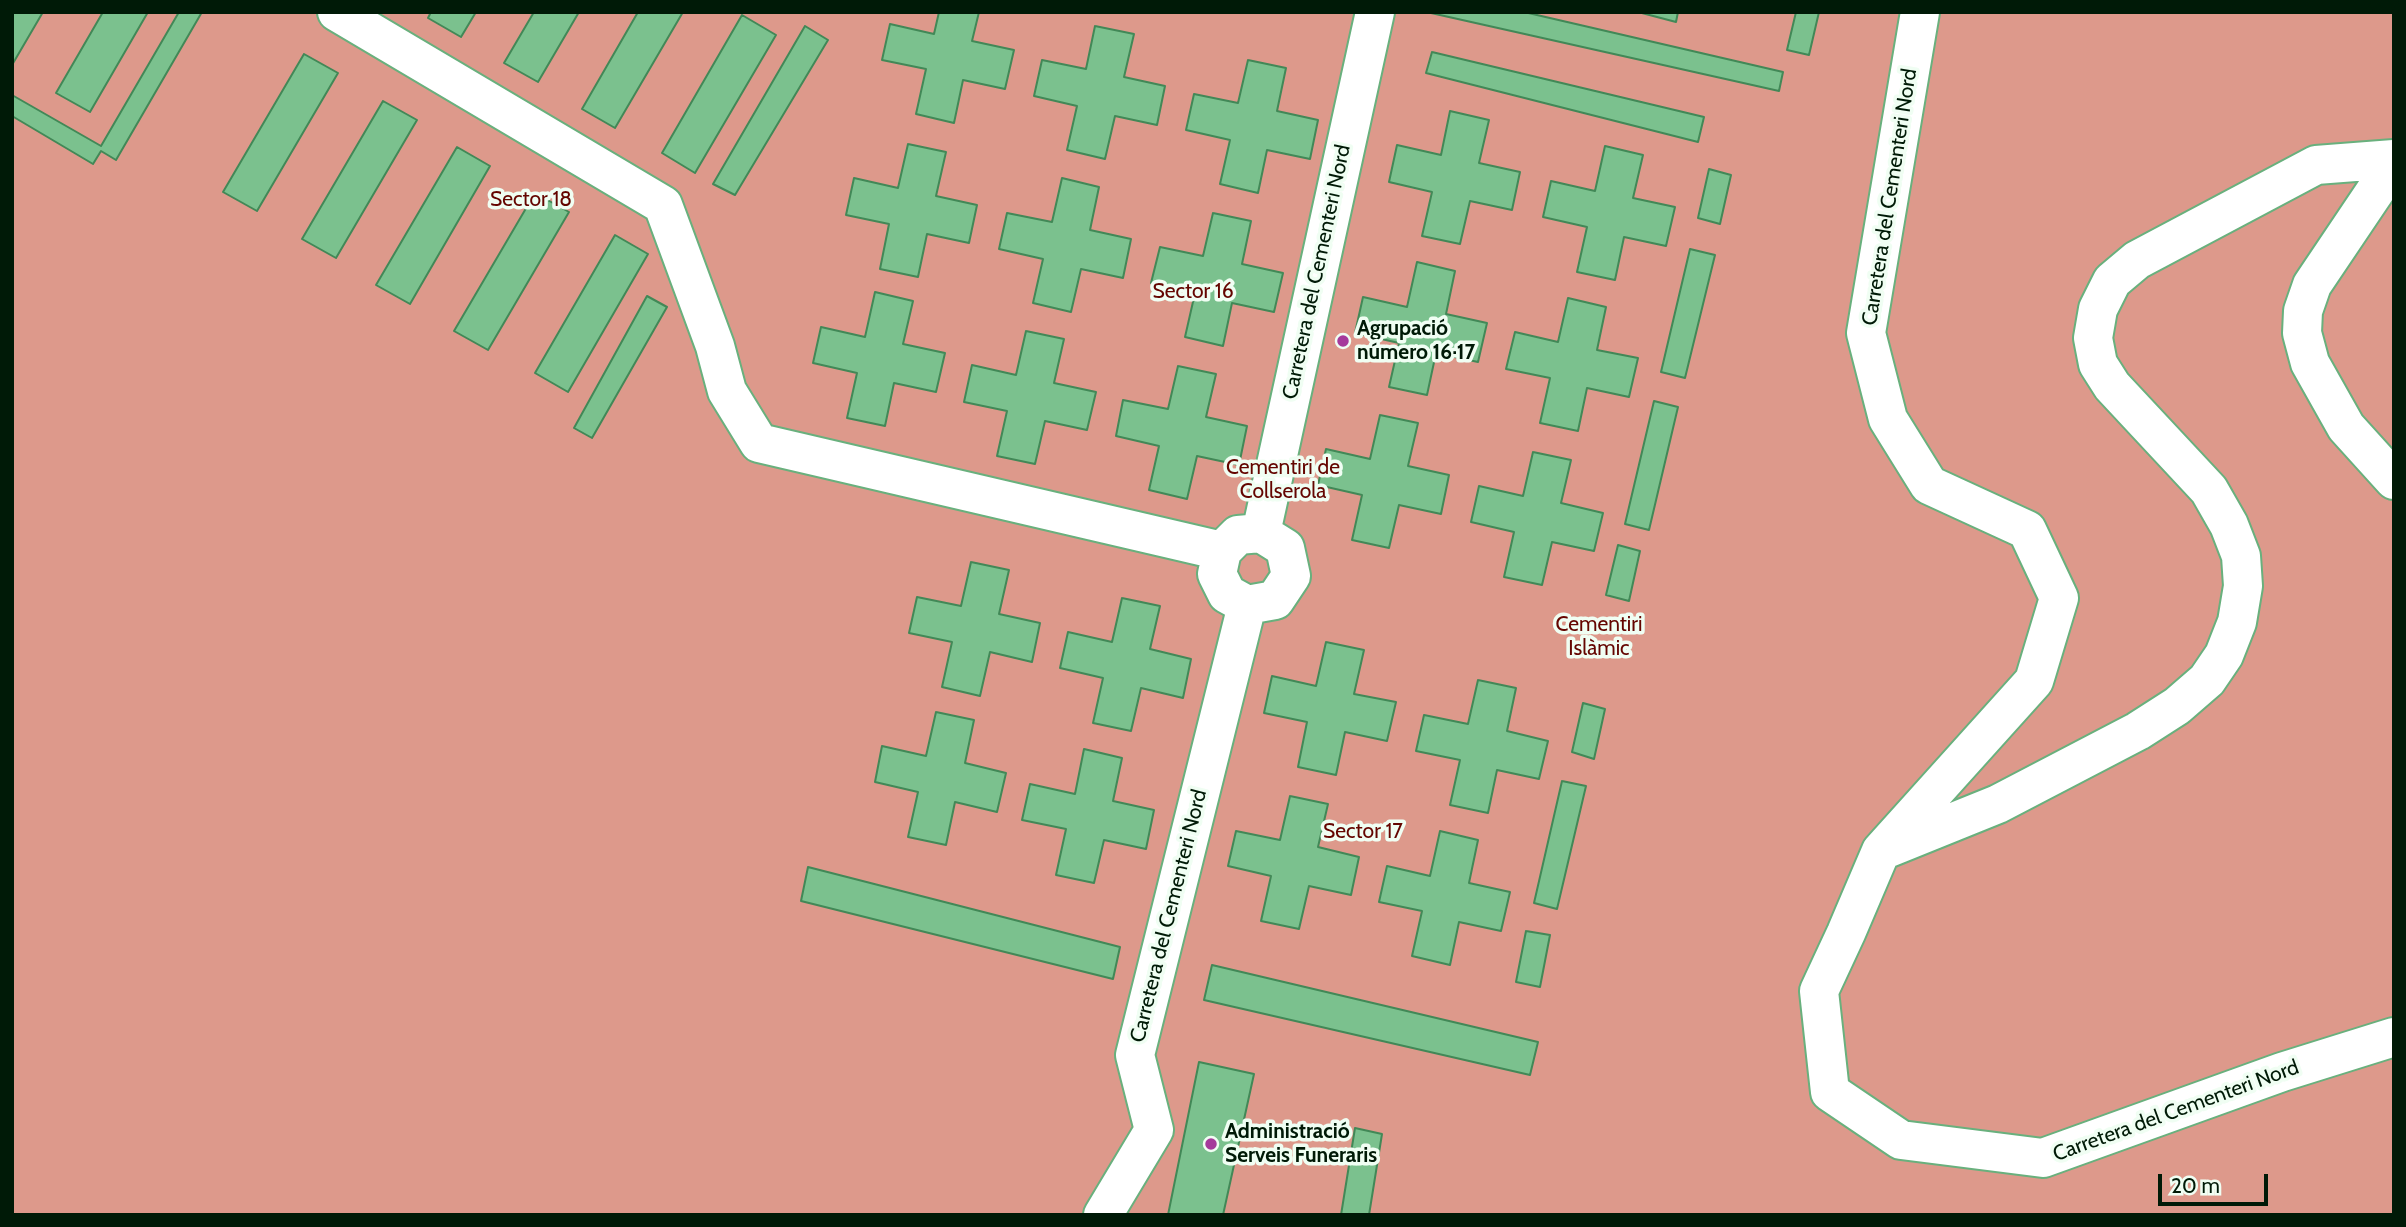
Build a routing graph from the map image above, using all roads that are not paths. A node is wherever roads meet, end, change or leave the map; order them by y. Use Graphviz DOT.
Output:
graph roads {
  1 [pos="337,12"];
  2 [pos="1375,12"];
  3 [pos="1920,12"];
  4 [pos="2394,161"];
  5 [pos="2394,480"];
  6 [pos="1261,533"];
  7 [pos="1222,551"];
  8 [pos="1247,605"];
  9 [pos="1881,851"];
  10 [pos="2394,1037"];
  11 [pos="1103,1215"];
  1 -- 7 [label="street"];
  2 -- 6 [label="street, Carretera del Cementeri Nord"];
  3 -- 9 [label="street, Carretera del Cementeri Nord"];
  4 -- 5 [label="street"];
  4 -- 9 [label="street"];
  6 -- 7 [label="street"];
  6 -- 8 [label="street"];
  7 -- 8 [label="street"];
  8 -- 11 [label="street, Carretera del Cementeri Nord"];
  9 -- 10 [label="street, Carretera del Cementeri Nord"];
}
